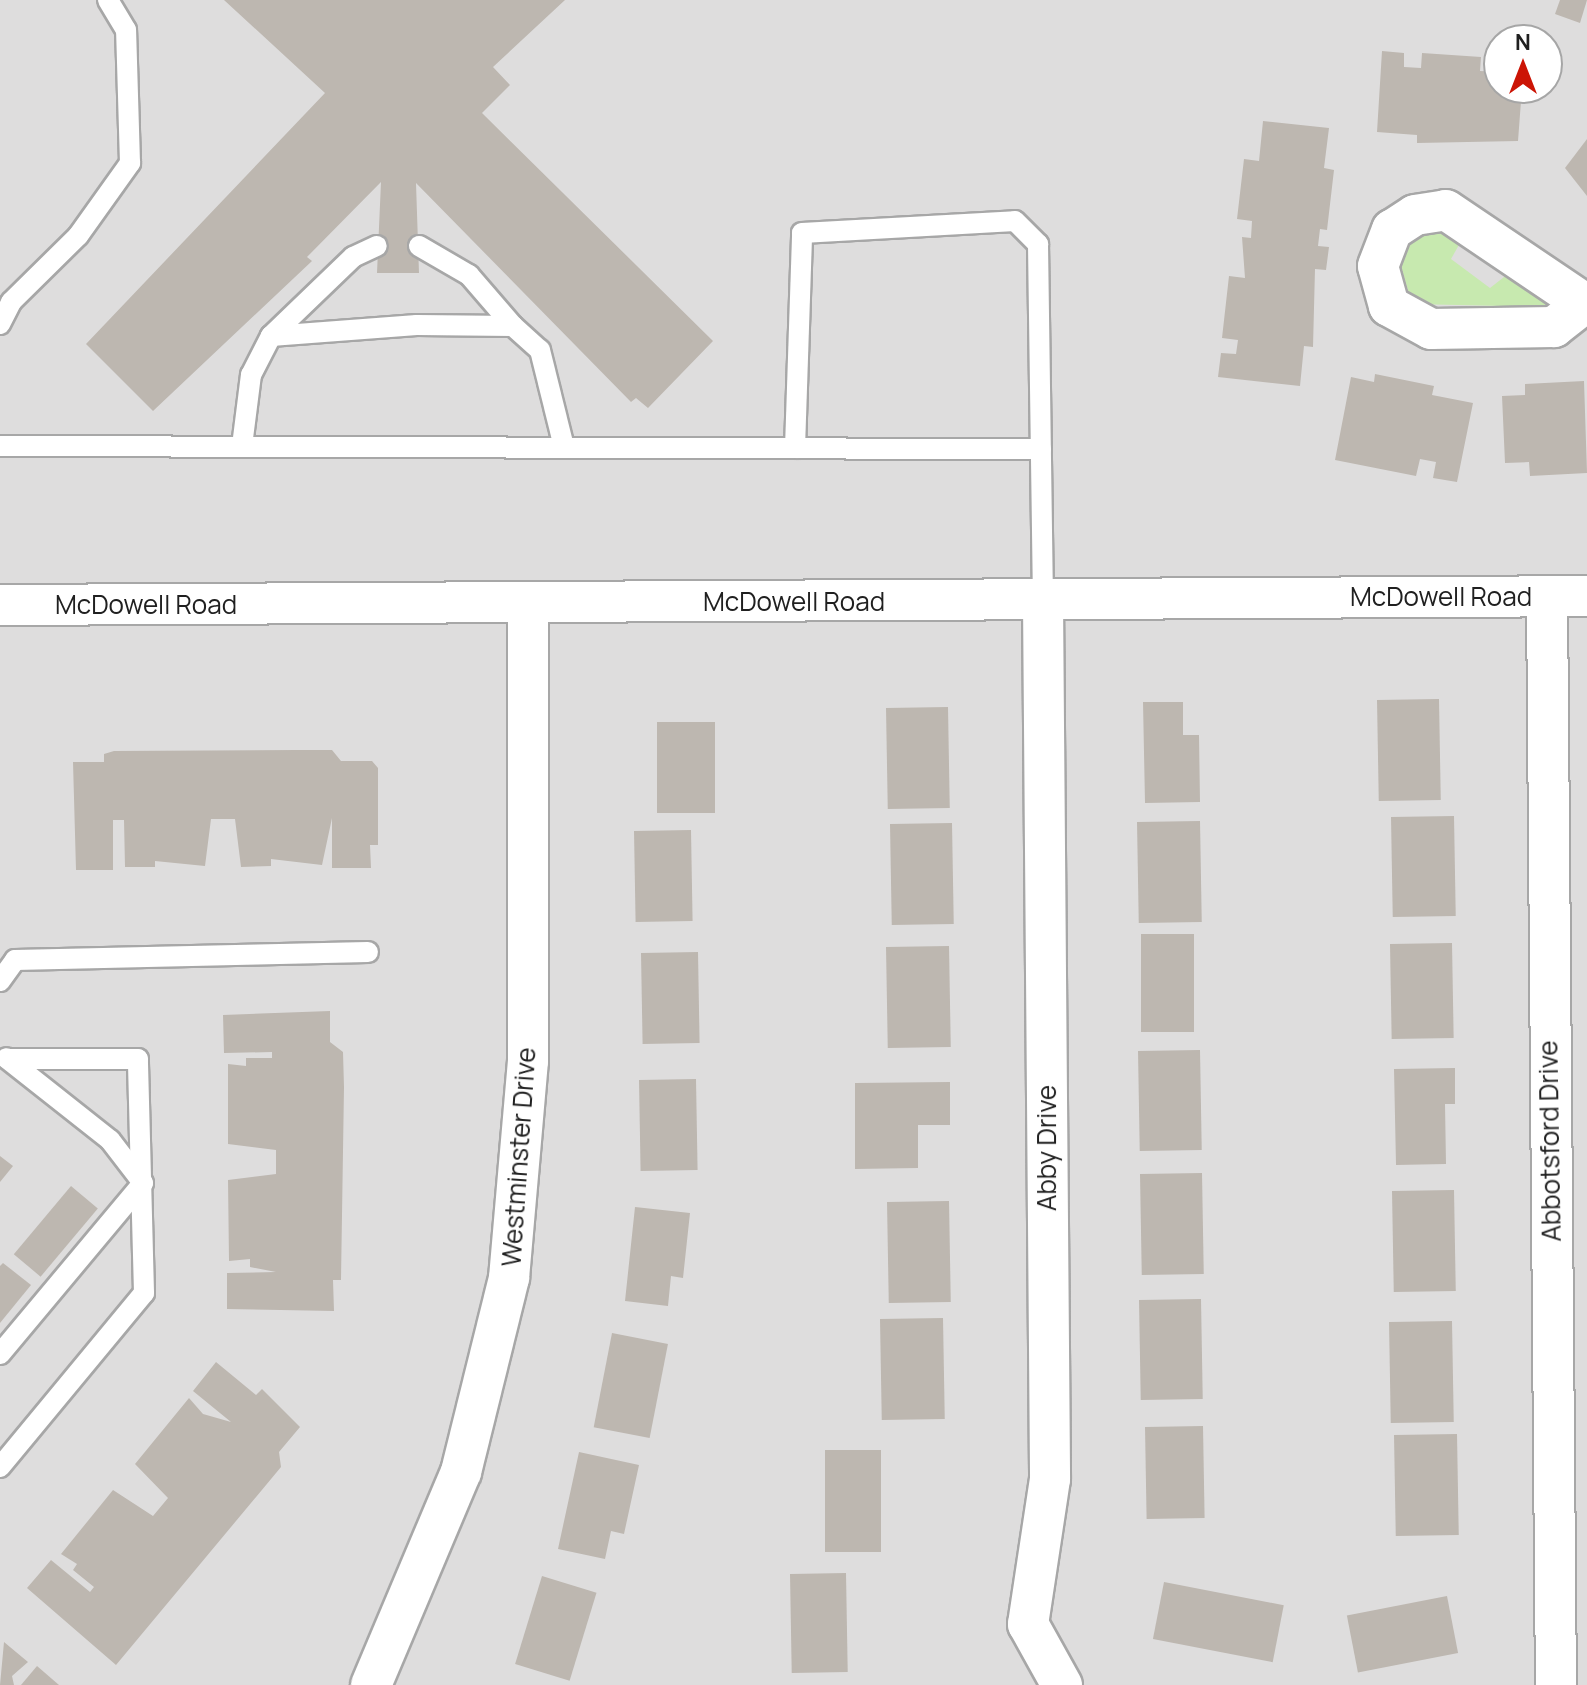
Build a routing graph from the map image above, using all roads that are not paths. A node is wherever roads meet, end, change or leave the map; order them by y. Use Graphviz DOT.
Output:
graph roads {
  1 [pos="108,0"];
  2 [pos="377,246"];
  3 [pos="419,246"];
  4 [pos="1584,305"];
  5 [pos="0,324"];
  6 [pos="513,326"];
  7 [pos="271,336"];
  8 [pos="0,446"];
  9 [pos="242,446"];
  10 [pos="564,447"];
  11 [pos="795,448"];
  12 [pos="1041,449"];
  13 [pos="1587,596"];
  14 [pos="1547,597"];
  15 [pos="1043,600"];
  16 [pos="528,604"];
  17 [pos="0,605"];
  18 [pos="368,952"];
  19 [pos="0,981"];
  20 [pos="4,1056"];
  21 [pos="143,1183"];
  22 [pos="0,1354"];
  23 [pos="0,1467"];
  24 [pos="371,1685"];
  25 [pos="1062,1685"];
  26 [pos="1556,1685"];
  1 -- 5 [label="lane"];
  2 -- 7 [label="lane"];
  3 -- 6 [label="lane"];
  4 -- 4 [label="street"];
  6 -- 7 [label="lane"];
  6 -- 10 [label="lane"];
  7 -- 9 [label="lane"];
  8 -- 9 [label="lane"];
  9 -- 10 [label="lane"];
  10 -- 11 [label="lane"];
  11 -- 12 [label="lane"];
  11 -- 12 [label="lane"];
  12 -- 15 [label="lane"];
  13 -- 14 [label="street, McDowell Road"];
  14 -- 15 [label="street, McDowell Road"];
  14 -- 26 [label="street, Abbotsford Drive"];
  15 -- 16 [label="street, McDowell Road"];
  15 -- 25 [label="street, Abby Drive"];
  16 -- 17 [label="street, McDowell Road"];
  16 -- 24 [label="street, Westminster Drive"];
  18 -- 19 [label="lane"];
  20 -- 21 [label="lane"];
  20 -- 21 [label="lane"];
  21 -- 22 [label="lane"];
  21 -- 23 [label="lane"];
}
